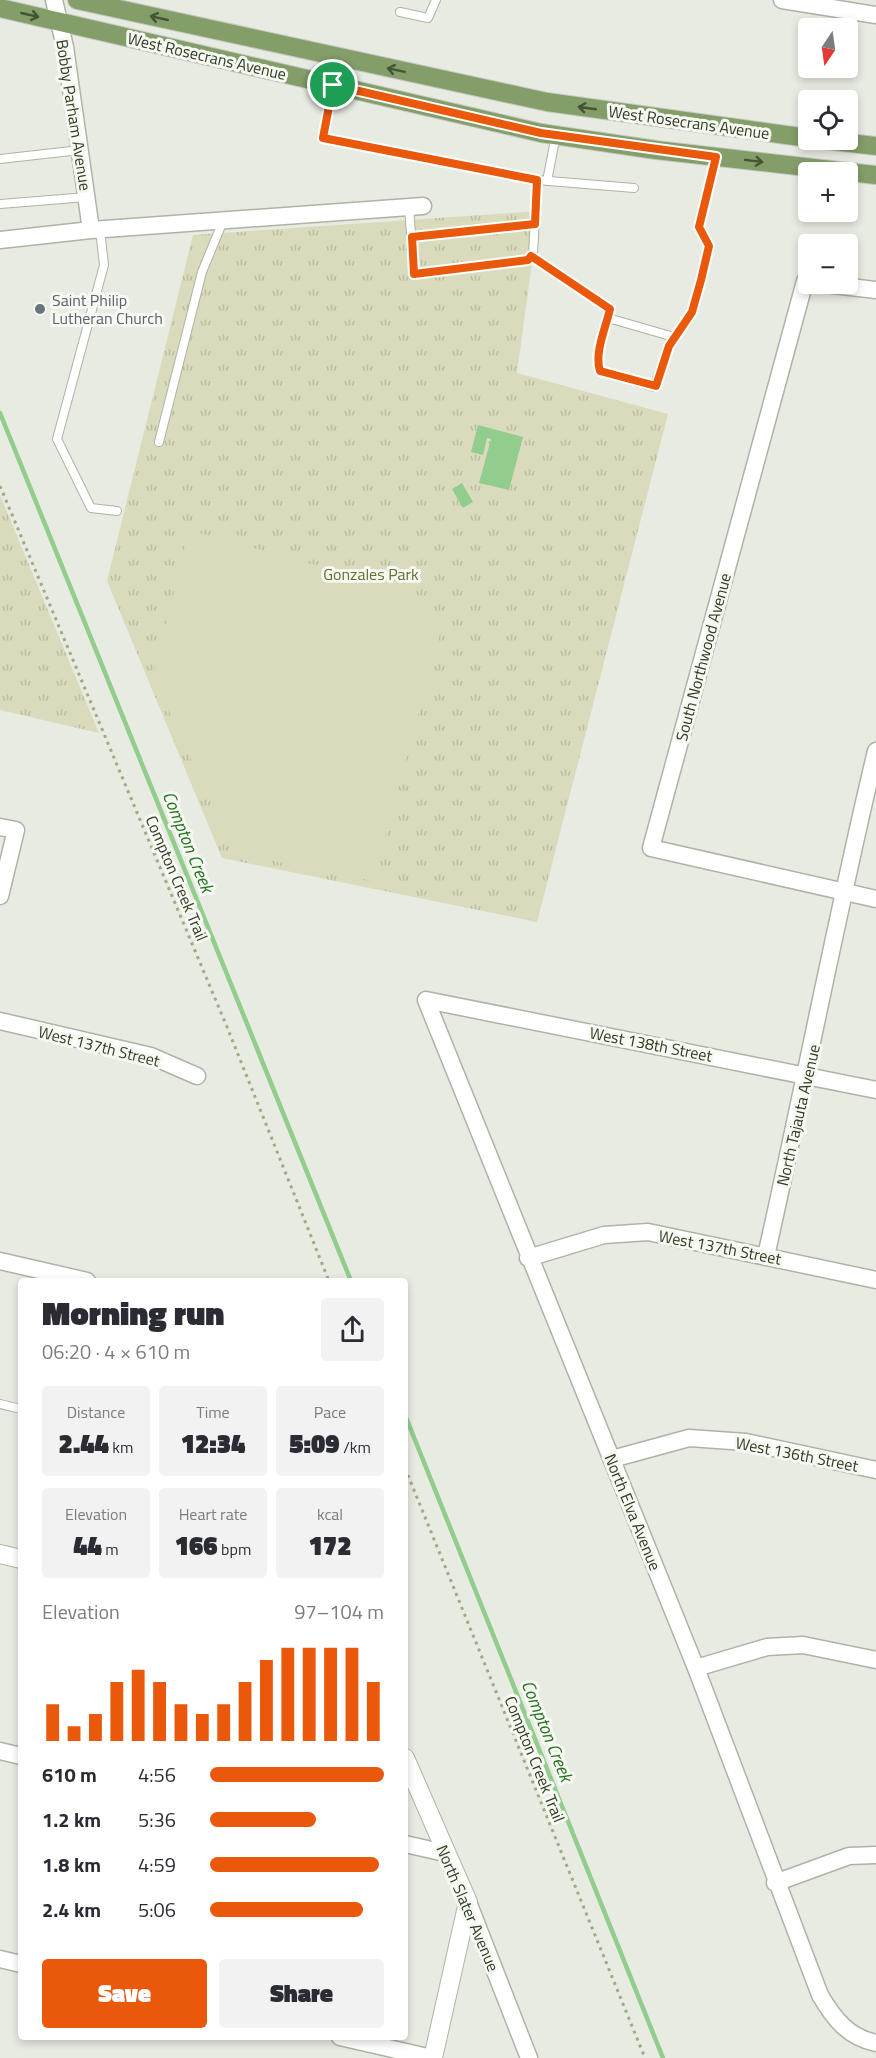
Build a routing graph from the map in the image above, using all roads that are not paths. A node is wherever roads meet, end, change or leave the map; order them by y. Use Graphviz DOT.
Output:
graph roads {
  1 [pos="54,0"];
  2 [pos="77,0"];
  3 [pos="436,0"];
  4 [pos="782,0"];
  5 [pos="802,2"];
  6 [pos="0,8"];
  7 [pos="400,12"];
  8 [pos="876,15"];
  9 [pos="59,21"];
  10 [pos="333,85"];
  11 [pos="707,125"];
  12 [pos="556,135"];
  13 [pos="798,137"];
  14 [pos="858,144"];
  15 [pos="876,146"];
  16 [pos="80,150"];
  17 [pos="709,156"];
  18 [pos="0,159"];
  19 [pos="876,175"];
  20 [pos="537,180"];
  21 [pos="547,181"];
  22 [pos="634,188"];
  23 [pos="87,197"];
  24 [pos="0,204"];
  25 [pos="416,207"];
  26 [pos="223,221"];
  27 [pos="535,224"];
  28 [pos="96,230"];
  29 [pos="412,237"];
  30 [pos="0,240"];
  31 [pos="529,258"];
  32 [pos="858,289"];
  33 [pos="876,291"];
  34 [pos="801,294"];
  35 [pos="608,318"];
  36 [pos="674,337"];
  37 [pos="159,442"];
  38 [pos="117,511"];
  39 [pos="876,751"];
  40 [pos="8,829"];
  41 [pos="842,891"];
  42 [pos="0,896"];
  43 [pos="876,899"];
  44 [pos="426,1000"];
  45 [pos="0,1021"];
  46 [pos="807,1075"];
  47 [pos="197,1076"];
  48 [pos="876,1090"];
  49 [pos="766,1256"];
  50 [pos="528,1258"];
  51 [pos="0,1261"];
  52 [pos="74,1278"];
  53 [pos="876,1280"];
  54 [pos="0,1404"];
  55 [pos="18,1408"];
  56 [pos="612,1460"];
  57 [pos="876,1470"];
  58 [pos="0,1554"];
  59 [pos="18,1558"];
  60 [pos="876,1660"];
  61 [pos="696,1668"];
  62 [pos="0,1751"];
  63 [pos="18,1755"];
  64 [pos="408,1765"];
  65 [pos="408,1845"];
  66 [pos="445,1853"];
  67 [pos="876,1855"];
  68 [pos="775,1883"];
  69 [pos="468,1902"];
  70 [pos="0,1959"];
  71 [pos="18,1963"];
  72 [pos="353,2040"];
  73 [pos="876,2043"];
  74 [pos="432,2058"];
  75 [pos="529,2058"];
  1 -- 9 [label="street, Bobby Parham Avenue"];
  11 -- 2 [label="main road, West Rosecrans Avenue, one-way"];
  3 -- 7 [label="lane"];
  4 -- 5 [label="street"];
  5 -- 8 [label="street"];
  6 -- 9 [label="main road, West Rosecrans Avenue, one-way"];
  9 -- 10 [label="main road, West Rosecrans Avenue"];
  9 -- 16 [label="street, Bobby Parham Avenue"];
  10 -- 12 [label="main road, West Rosecrans Avenue"];
  10 -- 20 [label="lane"];
  11 -- 13 [label="main road, West Rosecrans Avenue"];
  11 -- 17 [label="main road"];
  12 -- 17 [label="main road, West Rosecrans Avenue"];
  12 -- 21 [label="lane"];
  14 -- 15 [label="main road"];
  16 -- 18 [label="lane"];
  16 -- 23 [label="street, Bobby Parham Avenue"];
  17 -- 19 [label="main road, West Rosecrans Avenue, one-way"];
  17 -- 36 [label="lane"];
  20 -- 21 [label="lane"];
  20 -- 27 [label="lane"];
  21 -- 22 [label="lane"];
  23 -- 24 [label="lane"];
  23 -- 28 [label="street, Bobby Parham Avenue"];
  25 -- 26 [label="street"];
  25 -- 29 [label="lane"];
  26 -- 28 [label="street"];
  26 -- 37 [label="lane"];
  27 -- 29 [label="lane"];
  27 -- 31 [label="lane"];
  28 -- 30 [label="street"];
  28 -- 38 [label="lane"];
  29 -- 31 [label="lane"];
  31 -- 35 [label="lane"];
  32 -- 33 [label="street"];
  34 -- 41 [label="street, South Northwood Avenue"];
  35 -- 36 [label="lane"];
  35 -- 36 [label="lane"];
  39 -- 41 [label="street, North Tajauta Avenue"];
  40 -- 42 [label="street"];
  41 -- 43 [label="street"];
  41 -- 46 [label="street, North Tajauta Avenue"];
  44 -- 46 [label="street, West 138th Street"];
  44 -- 50 [label="street, North Elva Avenue"];
  45 -- 47 [label="street, West 137th Street"];
  46 -- 48 [label="street, West 138th Street"];
  46 -- 49 [label="street, North Tajauta Avenue"];
  49 -- 50 [label="street, West 137th Street"];
  49 -- 53 [label="street, West 137th Street"];
  50 -- 56 [label="street, North Elva Avenue"];
  51 -- 52 [label="street"];
  54 -- 55 [label="lane"];
  56 -- 57 [label="street, West 136th Street"];
  56 -- 61 [label="street, North Elva Avenue"];
  58 -- 59 [label="street"];
  60 -- 61 [label="street"];
  61 -- 68 [label="street, North Elva Avenue"];
  62 -- 63 [label="street"];
  64 -- 66 [label="street, North Slater Avenue"];
  65 -- 66 [label="street"];
  66 -- 69 [label="street, North Slater Avenue"];
  67 -- 68 [label="street"];
  68 -- 73 [label="street, North Elva Avenue"];
  69 -- 74 [label="street"];
  69 -- 75 [label="street, North Slater Avenue"];
  70 -- 71 [label="street"];
  72 -- 74 [label="street"];
}
